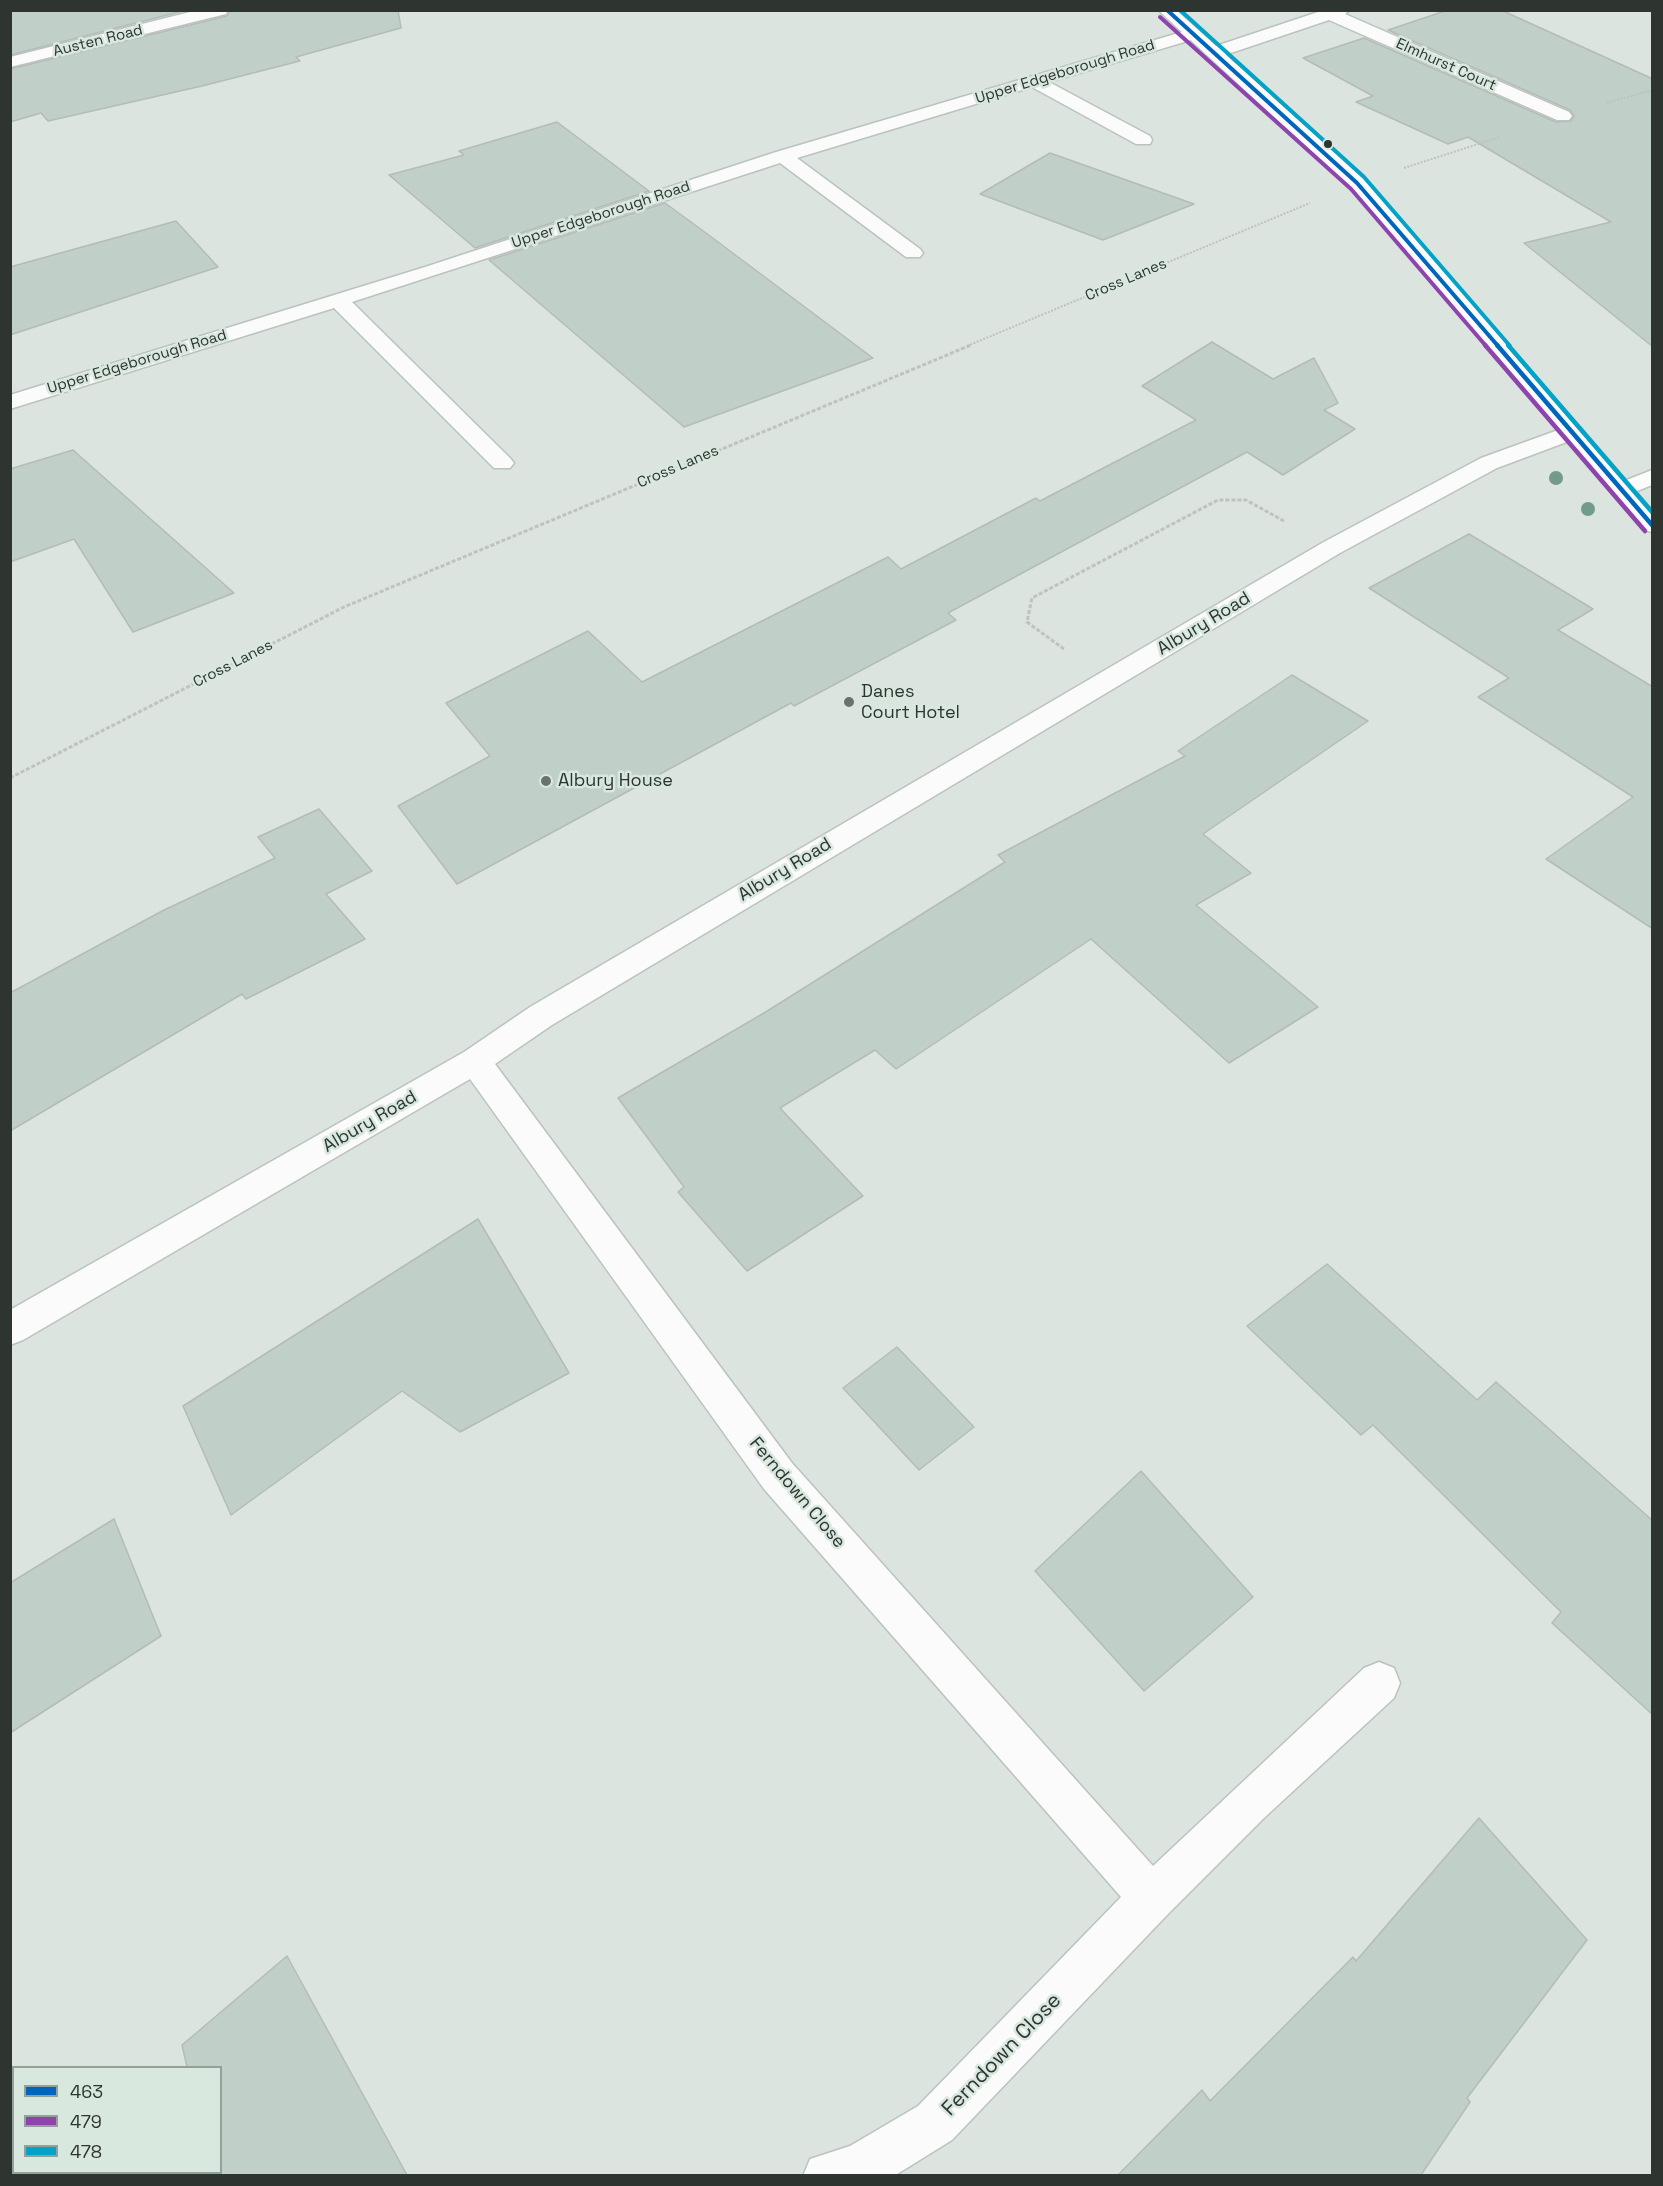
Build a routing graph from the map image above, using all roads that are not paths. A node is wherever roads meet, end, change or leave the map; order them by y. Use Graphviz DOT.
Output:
graph roads {
  1 [pos="164,10"];
  2 [pos="220,10"];
  3 [pos="1166,10"];
  4 [pos="1336,12"];
  5 [pos="131,32"];
  6 [pos="1192,34"];
  7 [pos="1213,53"];
  8 [pos="10,62"];
  9 [pos="1034,81"];
  10 [pos="1563,116"];
  11 [pos="1143,140"];
  12 [pos="783,156"];
  13 [pos="913,253"];
  14 [pos="338,300"];
  15 [pos="10,402"];
  16 [pos="1572,432"];
  17 [pos="502,463"];
  18 [pos="1653,477"];
  19 [pos="1622,490"];
  20 [pos="1653,525"];
  21 [pos="476,1061"];
  22 [pos="10,1329"];
  23 [pos="1379,1683"];
  24 [pos="1152,1898"];
  25 [pos="827,2175"];
  1 -- 5 [label="street"];
  2 -- 5 [label="street, Austen Road"];
  3 -- 6 [label="street"];
  4 -- 7 [label="street"];
  4 -- 10 [label="street, Elmhurst Court"];
  5 -- 8 [label="street, Austen Road"];
  6 -- 7 [label="street"];
  6 -- 9 [label="street, Upper Edgeborough Road"];
  7 -- 16 [label="street"];
  9 -- 11 [label="street"];
  9 -- 12 [label="street, Upper Edgeborough Road"];
  12 -- 13 [label="street"];
  12 -- 14 [label="street, Upper Edgeborough Road"];
  14 -- 15 [label="street, Upper Edgeborough Road"];
  14 -- 17 [label="street"];
  16 -- 19 [label="street"];
  16 -- 21 [label="street, Albury Road"];
  18 -- 19 [label="street"];
  19 -- 20 [label="street"];
  21 -- 22 [label="street, Albury Road"];
  21 -- 24 [label="street, Ferndown Close"];
  23 -- 24 [label="street, Ferndown Close"];
  24 -- 25 [label="street, Ferndown Close"];
}
